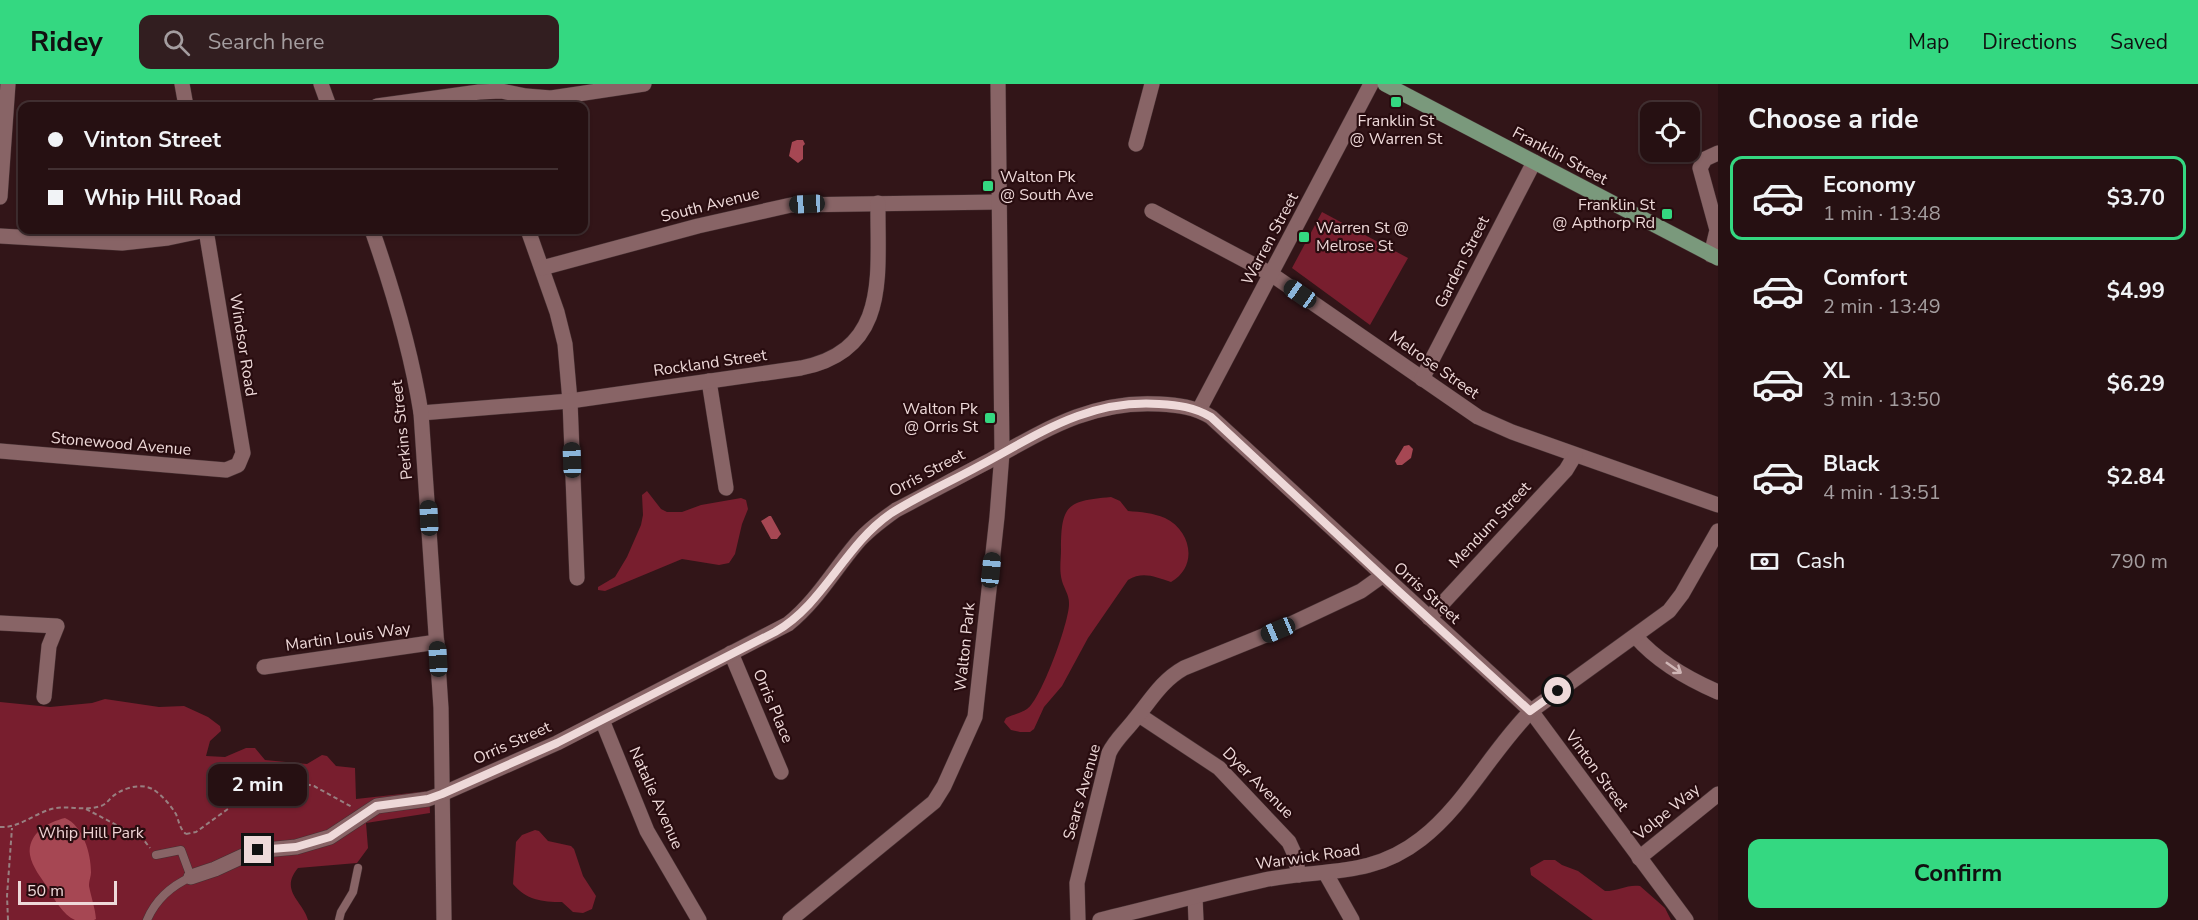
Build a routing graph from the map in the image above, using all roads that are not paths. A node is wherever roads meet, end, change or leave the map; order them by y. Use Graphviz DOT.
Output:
graph roads {
  1 [pos="8,84"];
  2 [pos="182,84"];
  3 [pos="321,84"];
  4 [pos="644,84"];
  5 [pos="998,84"];
  6 [pos="1152,84"];
  7 [pos="1371,84"];
  8 [pos="1385,84"];
  9 [pos="508,94"];
  10 [pos="185,102"];
  11 [pos="328,102"];
  12 [pos="406,102"];
  13 [pos="1136,144"];
  14 [pos="1718,153"];
  15 [pos="1534,162"];
  16 [pos="0,197"];
  17 [pos="998,202"];
  18 [pos="878,203"];
  19 [pos="1152,211"];
  20 [pos="187,234"];
  21 [pos="207,234"];
  22 [pos="373,234"];
  23 [pos="529,234"];
  24 [pos="0,236"];
  25 [pos="1714,256"];
  26 [pos="542,268"];
  27 [pos="1271,274"];
  28 [pos="1422,379"];
  29 [pos="710,381"];
  30 [pos="570,401"];
  31 [pos="1199,410"];
  32 [pos="421,413"];
  33 [pos="0,452"];
  34 [pos="1002,453"];
  35 [pos="1575,455"];
  36 [pos="238,465"];
  37 [pos="726,488"];
  38 [pos="1718,505"];
  39 [pos="1718,531"];
  40 [pos="1382,576"];
  41 [pos="577,578"];
  42 [pos="1429,618"];
  43 [pos="0,623"];
  44 [pos="1636,637"];
  45 [pos="437,642"];
  46 [pos="731,653"];
  47 [pos="264,668"];
  48 [pos="1718,692"];
  49 [pos="44,697"];
  50 [pos="1530,711"];
  51 [pos="1139,715"];
  52 [pos="602,720"];
  53 [pos="781,772"];
  54 [pos="442,794"];
  55 [pos="1718,794"];
  56 [pos="156,855"];
  57 [pos="1639,858"];
  58 [pos="358,868"];
  59 [pos="1326,874"];
  60 [pos="1299,875"];
  61 [pos="191,877"];
  62 [pos="1195,897"];
  63 [pos="147,920"];
  64 [pos="339,920"];
  65 [pos="444,920"];
  66 [pos="699,920"];
  67 [pos="790,920"];
  68 [pos="1078,920"];
  69 [pos="1100,920"];
  70 [pos="1196,920"];
  71 [pos="1352,920"];
  72 [pos="1686,920"];
  1 -- 16 [label="street"];
  2 -- 10 [label="street"];
  3 -- 11 [label="street"];
  4 -- 9 [label="street"];
  5 -- 17 [label="street, Walton Park"];
  6 -- 13 [label="street"];
  7 -- 27 [label="street, Warren Street"];
  8 -- 15 [label="main road, Franklin Street"];
  9 -- 12 [label="street"];
  14 -- 25 [label="street"];
  15 -- 25 [label="main road, Franklin Street"];
  15 -- 28 [label="street, Garden Street"];
  17 -- 18 [label="street, South Avenue"];
  17 -- 34 [label="street, Walton Park"];
  18 -- 26 [label="street, South Avenue"];
  18 -- 29 [label="street, Rockland Street"];
  19 -- 27 [label="street, Melrose Street"];
  20 -- 24 [label="street"];
  21 -- 36 [label="street, Windsor Road"];
  22 -- 32 [label="street, Perkins Street"];
  23 -- 26 [label="street"];
  26 -- 30 [label="street"];
  27 -- 28 [label="street, Melrose Street"];
  27 -- 31 [label="street, Warren Street"];
  28 -- 35 [label="street, Melrose Street"];
  29 -- 30 [label="street, Rockland Street"];
  29 -- 37 [label="street"];
  30 -- 32 [label="street, Rockland Street"];
  30 -- 41 [label="street"];
  31 -- 34 [label="street, Orris Street"];
  31 -- 40 [label="street, Orris Street"];
  32 -- 45 [label="street, Perkins Street"];
  33 -- 36 [label="street, Stonewood Avenue"];
  34 -- 46 [label="street, Orris Street"];
  34 -- 67 [label="street, Walton Park"];
  35 -- 38 [label="street, Melrose Street"];
  35 -- 42 [label="street, Mendum Street"];
  39 -- 44 [label="street"];
  40 -- 42 [label="street, Orris Street"];
  40 -- 51 [label="street, Sears Avenue"];
  42 -- 50 [label="street, Orris Street"];
  43 -- 49 [label="street"];
  44 -- 48 [label="street, one-way"];
  44 -- 50 [label="street"];
  45 -- 47 [label="street, Martin Louis Way"];
  45 -- 54 [label="street, Perkins Street"];
  46 -- 52 [label="street, Orris Street"];
  46 -- 53 [label="street, Orris Place"];
  50 -- 57 [label="street, Vinton Street"];
  50 -- 59 [label="street, Warwick Road"];
  51 -- 60 [label="street, Dyer Avenue"];
  51 -- 68 [label="street, Sears Avenue"];
  52 -- 54 [label="street, Orris Street"];
  52 -- 66 [label="street, Natalie Avenue"];
  54 -- 61 [label="street, Orris Street"];
  54 -- 65 [label="street, Perkins Street"];
  55 -- 57 [label="street, Volpe Way"];
  56 -- 61 [label="lane"];
  57 -- 72 [label="street, Vinton Street"];
  58 -- 64 [label="lane"];
  59 -- 60 [label="street, Warwick Road"];
  59 -- 71 [label="street"];
  60 -- 62 [label="street, Warwick Road"];
  61 -- 63 [label="lane"];
  62 -- 69 [label="street, Warwick Road"];
  62 -- 70 [label="street"];
}
